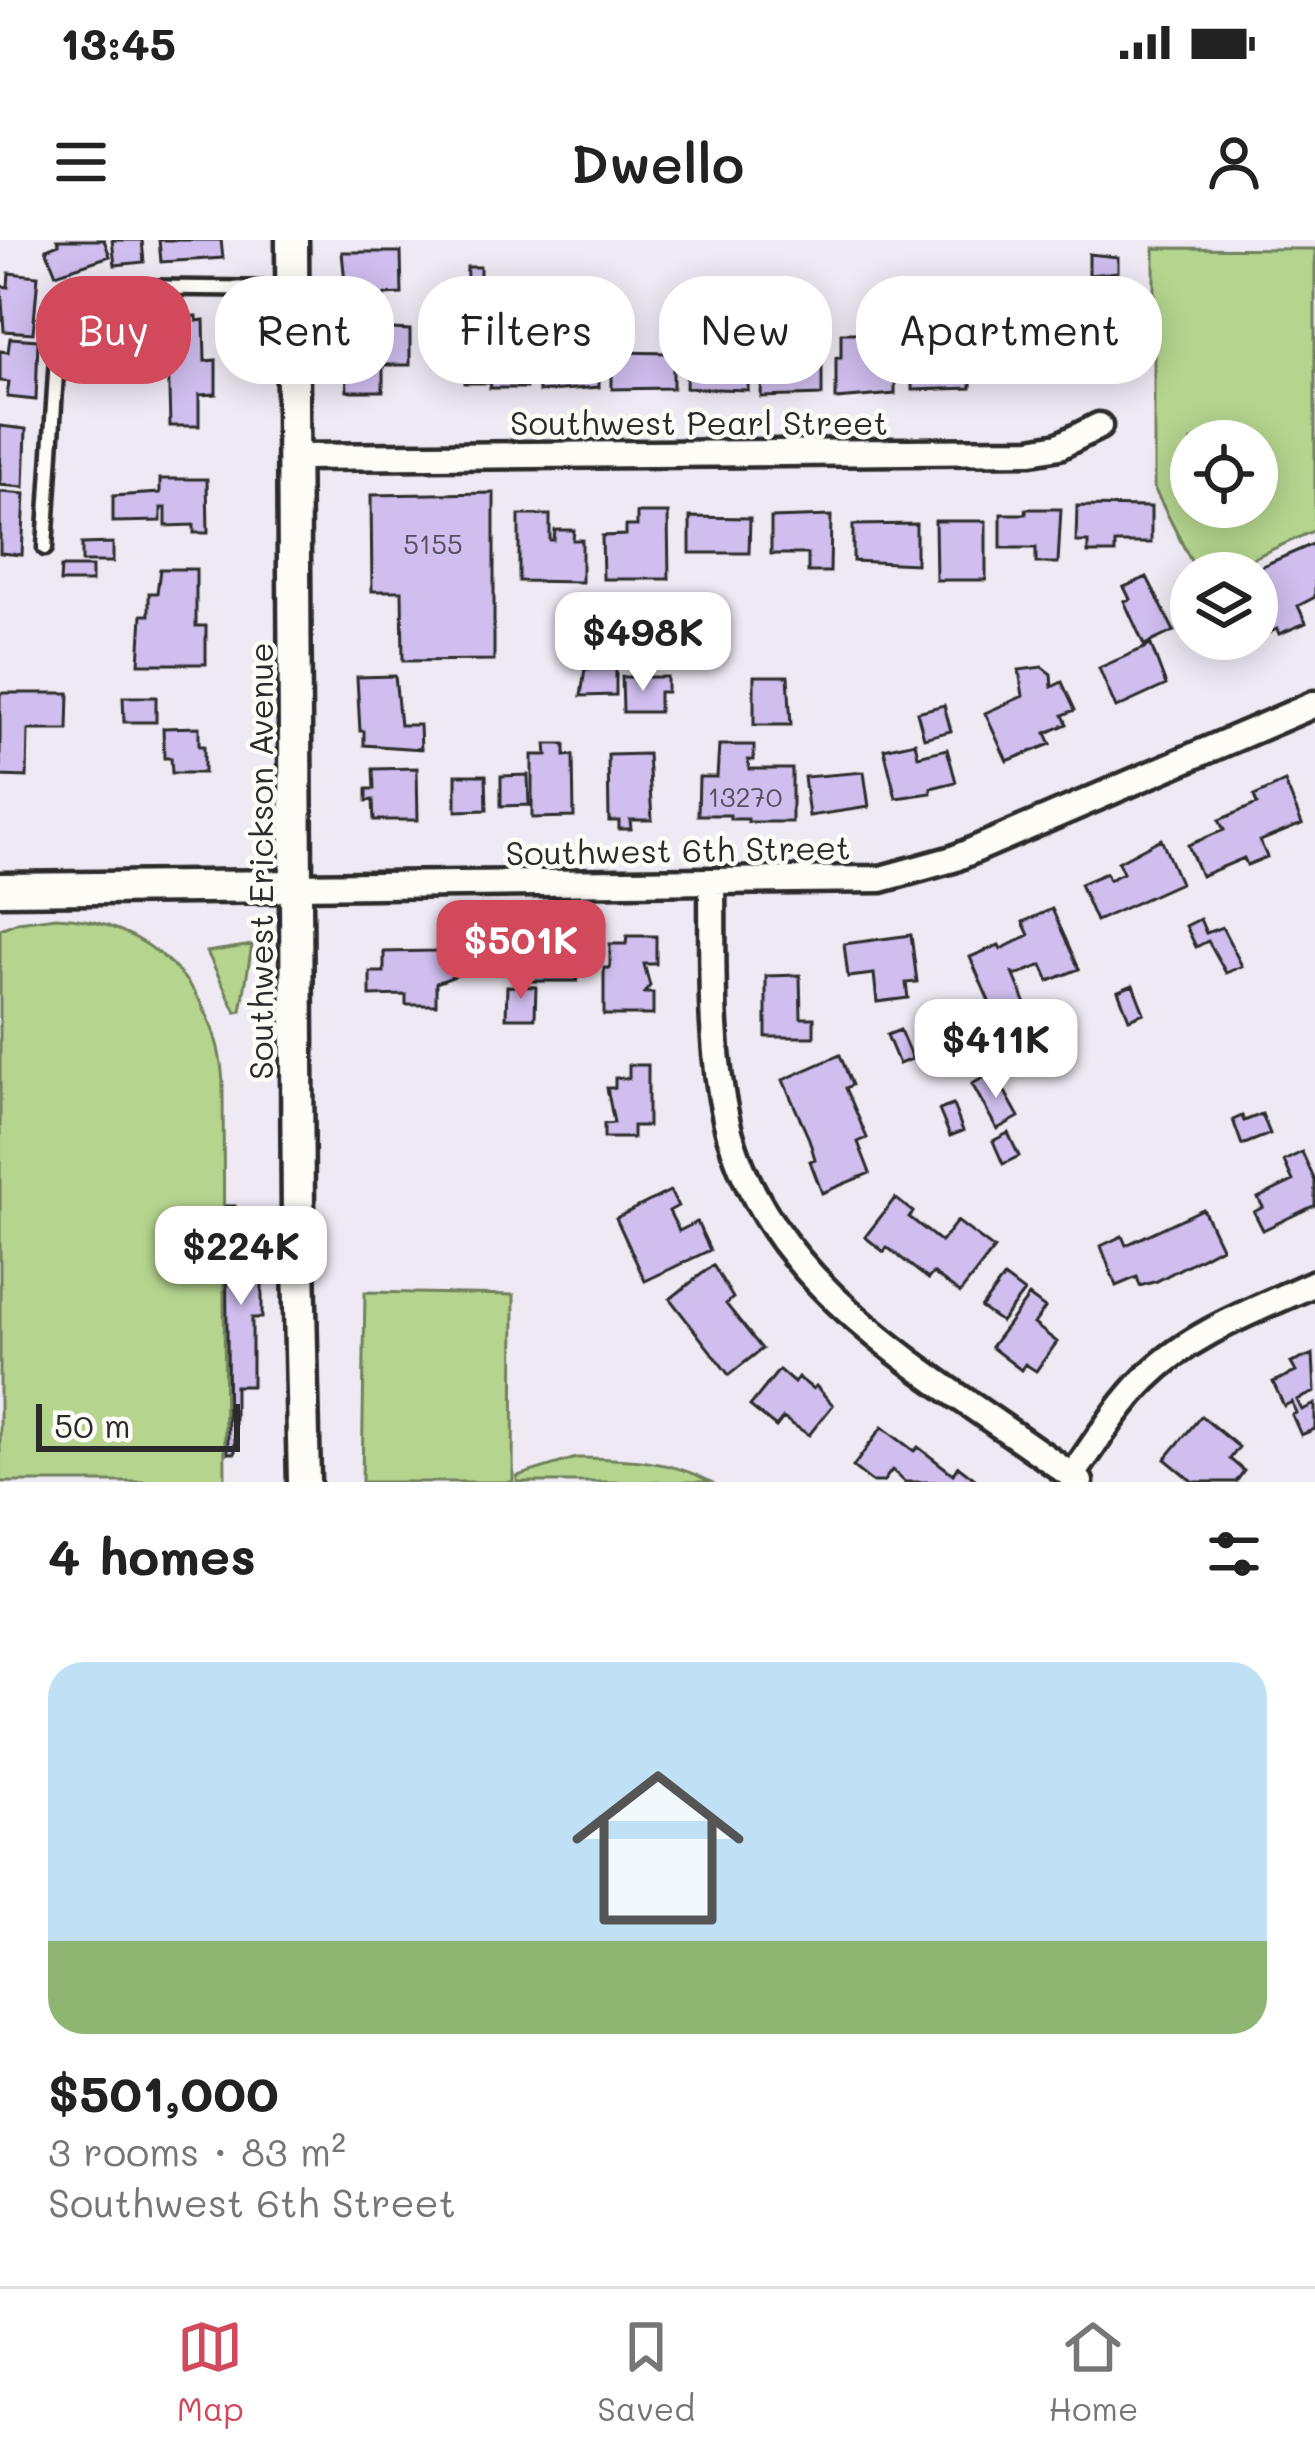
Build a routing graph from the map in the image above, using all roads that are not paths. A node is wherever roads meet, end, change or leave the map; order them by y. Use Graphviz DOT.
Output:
graph roads {
  1 [pos="292,240"];
  2 [pos="292,276"];
  3 [pos="215,288"];
  4 [pos="293,384"];
  5 [pos="1099,426"];
  6 [pos="294,457"];
  7 [pos="45,548"];
  8 [pos="1315,704"];
  9 [pos="712,883"];
  10 [pos="295,886"];
  11 [pos="0,889"];
  12 [pos="1315,1283"];
  13 [pos="1073,1480"];
  14 [pos="304,1482"];
  1 -- 2 [label="street, Southwest Erickson Avenue"];
  3 -- 7 [label="lane"];
  4 -- 6 [label="street, Southwest Erickson Avenue"];
  5 -- 6 [label="street, Southwest Pearl Street"];
  6 -- 10 [label="street, Southwest Erickson Avenue"];
  8 -- 9 [label="street, Southwest 6th Street"];
  9 -- 10 [label="street, Southwest 6th Street"];
  9 -- 13 [label="street"];
  10 -- 11 [label="street"];
  10 -- 14 [label="street, Southwest Erickson Avenue"];
  12 -- 13 [label="street"];
}
